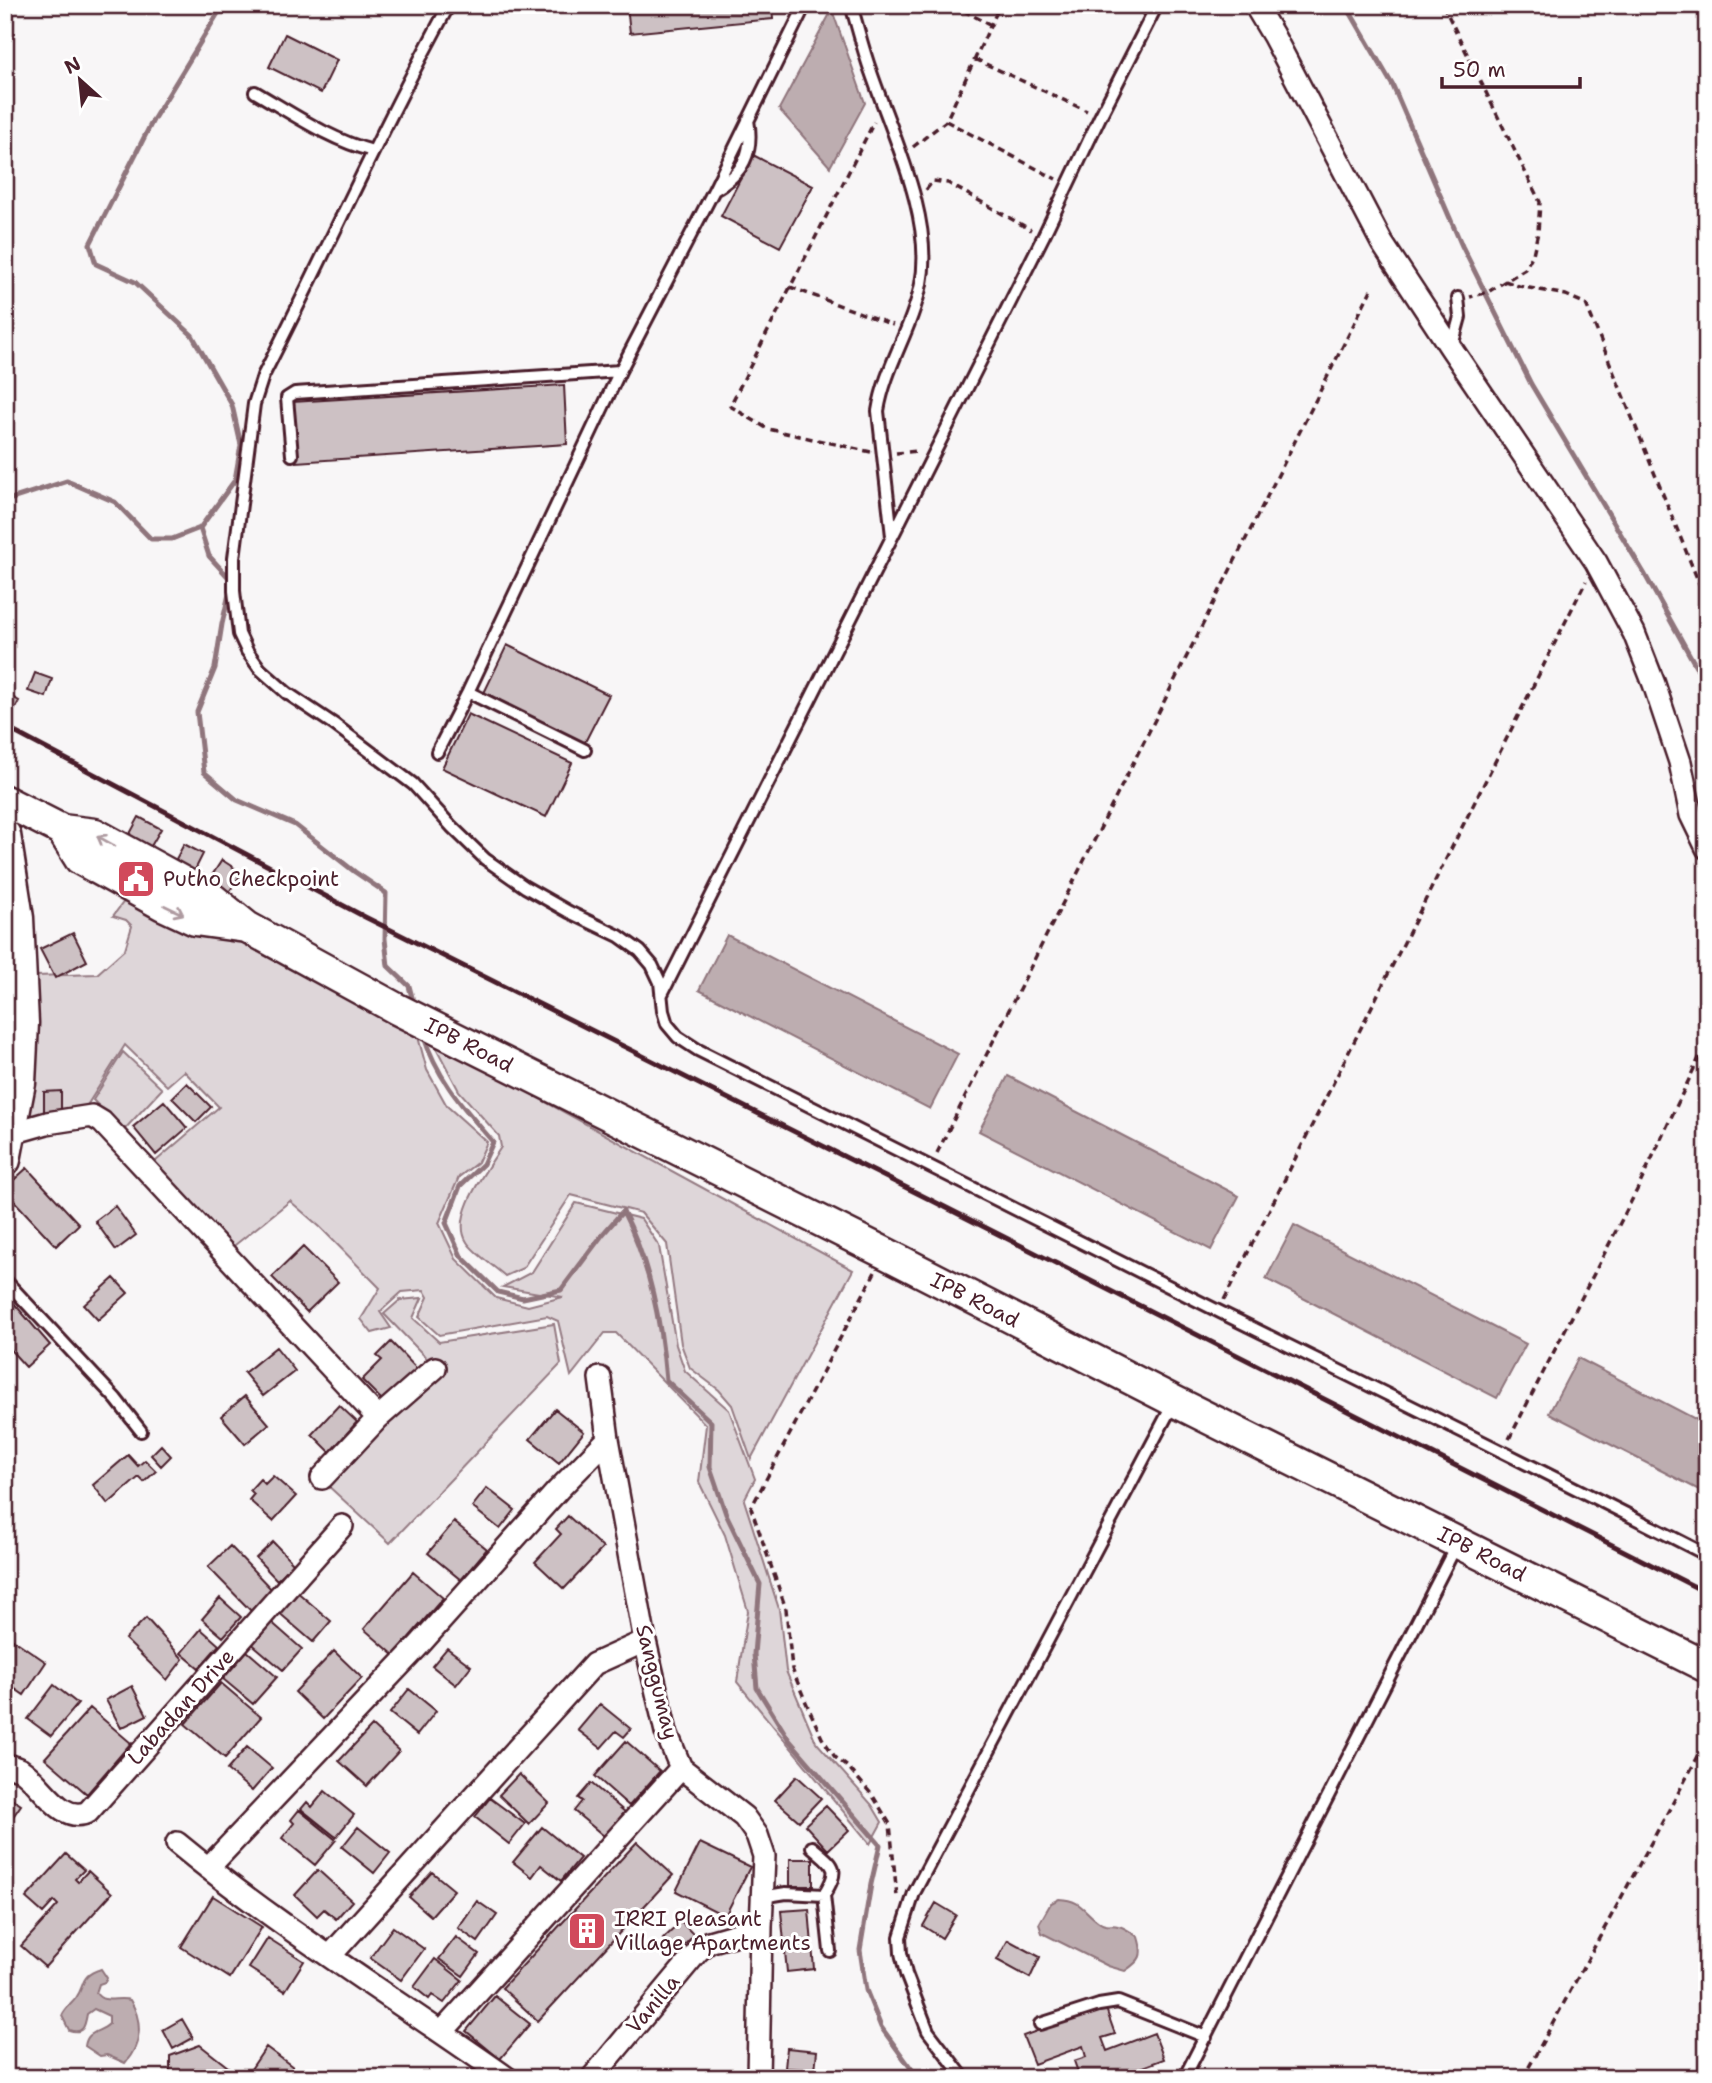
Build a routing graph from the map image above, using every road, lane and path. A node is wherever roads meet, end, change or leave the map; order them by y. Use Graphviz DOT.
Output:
graph roads {
  1 [pos="449,5"];
  2 [pos="805,5"];
  3 [pos="851,5"];
  4 [pos="953,5"];
  5 [pos="1000,5"];
  6 [pos="1157,5"];
  7 [pos="1255,5"];
  8 [pos="1443,5"];
  9 [pos="991,25"];
  10 [pos="975,59"];
  11 [pos="255,92"];
  12 [pos="883,105"];
  13 [pos="1100,117"];
  14 [pos="946,121"];
  15 [pos="373,151"];
  16 [pos="902,156"];
  17 [pos="1068,185"];
  18 [pos="916,202"];
  19 [pos="1043,237"];
  20 [pos="1505,281"];
  21 [pos="790,287"];
  22 [pos="1371,290"];
  23 [pos="1462,298"];
  24 [pos="907,330"];
  25 [pos="1451,348"];
  26 [pos="620,371"];
  27 [pos="936,449"];
  28 [pos="883,454"];
  29 [pos="292,455"];
  30 [pos="892,536"];
  31 [pos="1596,562"];
  32 [pos="1707,603"];
  33 [pos="468,692"];
  34 [pos="585,750"];
  35 [pos="437,752"];
  36 [pos="5,801"];
  37 [pos="5,835"];
  38 [pos="1707,848"];
  39 [pos="662,994"];
  40 [pos="1707,1041"];
  41 [pos="8,1147"];
  42 [pos="931,1165"];
  43 [pos="885,1254"];
  44 [pos="5,1280"];
  45 [pos="1219,1311"];
  46 [pos="435,1368"];
  47 [pos="600,1378"];
  48 [pos="1174,1401"];
  49 [pos="378,1418"];
  50 [pos="141,1432"];
  51 [pos="608,1439"];
  52 [pos="1503,1451"];
  53 [pos="322,1478"];
  54 [pos="342,1527"];
  55 [pos="1458,1542"];
  56 [pos="1707,1555"];
  57 [pos="645,1641"];
  58 [pos="1707,1667"];
  59 [pos="1707,1740"];
  60 [pos="5,1765"];
  61 [pos="681,1768"];
  62 [pos="177,1843"];
  63 [pos="812,1847"];
  64 [pos="208,1868"];
  65 [pos="824,1895"];
  66 [pos="762,1897"];
  67 [pos="897,1899"];
  68 [pos="761,1927"];
  69 [pos="830,1951"];
  70 [pos="330,1956"];
  71 [pos="1040,2024"];
  72 [pos="442,2032"];
  73 [pos="1206,2037"];
  74 [pos="507,2078"];
  75 [pos="592,2078"];
  76 [pos="758,2078"];
  77 [pos="964,2078"];
  78 [pos="1184,2078"];
  79 [pos="1523,2078"];
  1 -- 15 [label="lane"];
  2 -- 26 [label="lane"];
  3 -- 12 [label="lane"];
  4 -- 9 [label="path"];
  5 -- 9 [label="path"];
  6 -- 13 [label="lane"];
  7 -- 25 [label="street"];
  8 -- 20 [label="path"];
  9 -- 10 [label="path"];
  10 -- 13 [label="path"];
  10 -- 14 [label="path"];
  11 -- 15 [label="lane"];
  12 -- 16 [label="lane"];
  12 -- 21 [label="path"];
  13 -- 17 [label="lane"];
  14 -- 16 [label="path"];
  14 -- 17 [label="path"];
  15 -- 39 [label="lane"];
  16 -- 18 [label="lane"];
  17 -- 19 [label="lane"];
  18 -- 19 [label="path"];
  18 -- 24 [label="lane"];
  19 -- 27 [label="lane"];
  20 -- 23 [label="path"];
  20 -- 32 [label="path"];
  21 -- 24 [label="path"];
  21 -- 28 [label="path"];
  22 -- 42 [label="path"];
  23 -- 25 [label="lane"];
  24 -- 28 [label="lane"];
  25 -- 31 [label="street"];
  26 -- 29 [label="lane"];
  26 -- 33 [label="lane"];
  27 -- 28 [label="path"];
  27 -- 30 [label="lane"];
  28 -- 30 [label="lane"];
  30 -- 39 [label="lane"];
  31 -- 38 [label="street"];
  31 -- 45 [label="path"];
  33 -- 34 [label="lane"];
  33 -- 35 [label="lane"];
  36 -- 43 [label="street, IPB Road"];
  37 -- 41 [label="street"];
  39 -- 42 [label="lane"];
  40 -- 52 [label="path"];
  41 -- 49 [label="street"];
  42 -- 45 [label="lane"];
  43 -- 48 [label="street, IPB Road"];
  43 -- 67 [label="path"];
  44 -- 50 [label="lane"];
  45 -- 52 [label="lane"];
  46 -- 49 [label="street"];
  47 -- 51 [label="street, Sanggumay"];
  48 -- 55 [label="street, IPB Road"];
  48 -- 77 [label="lane"];
  49 -- 53 [label="street"];
  51 -- 57 [label="street, Sanggumay"];
  51 -- 64 [label="street"];
  52 -- 56 [label="lane"];
  54 -- 60 [label="street, Labadan Drive"];
  55 -- 58 [label="street, IPB Road"];
  55 -- 73 [label="lane"];
  57 -- 61 [label="street, Sanggumay"];
  57 -- 70 [label="street"];
  59 -- 79 [label="path"];
  61 -- 66 [label="street, Sanggumay"];
  61 -- 72 [label="street"];
  62 -- 64 [label="street"];
  63 -- 65 [label="lane"];
  64 -- 70 [label="street"];
  65 -- 66 [label="lane"];
  65 -- 69 [label="lane"];
  66 -- 68 [label="street, Sanggumay"];
  68 -- 75 [label="street, Vanilla"];
  68 -- 76 [label="street, Sanggumay"];
  70 -- 72 [label="street"];
  71 -- 73 [label="lane"];
  72 -- 74 [label="street"];
  73 -- 78 [label="lane"];
}
